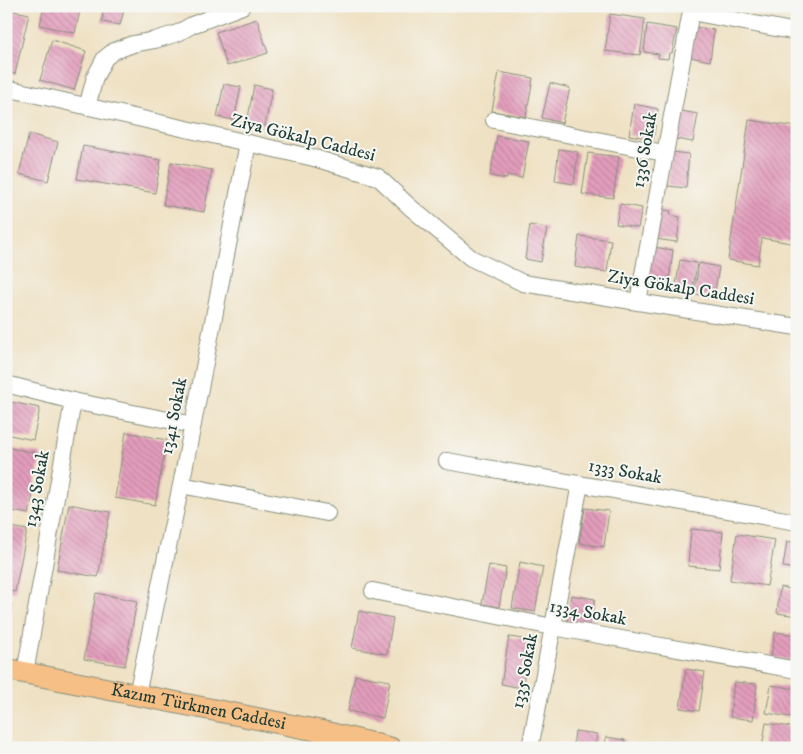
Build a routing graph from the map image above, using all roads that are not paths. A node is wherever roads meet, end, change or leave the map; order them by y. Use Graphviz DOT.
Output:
graph roads {
  1 [pos="242,6"];
  2 [pos="691,9"];
  3 [pos="797,32"];
  4 [pos="6,88"];
  5 [pos="87,107"];
  6 [pos="494,120"];
  7 [pos="248,143"];
  8 [pos="664,153"];
  9 [pos="638,302"];
  10 [pos="797,327"];
  11 [pos="6,384"];
  12 [pos="73,401"];
  13 [pos="193,425"];
  14 [pos="447,461"];
  15 [pos="580,484"];
  16 [pos="181,485"];
  17 [pos="327,513"];
  18 [pos="797,522"];
  19 [pos="373,591"];
  20 [pos="553,627"];
  21 [pos="797,670"];
  22 [pos="16,671"];
  23 [pos="137,695"];
  24 [pos="390,748"];
  25 [pos="530,748"];
  1 -- 5 [label="street"];
  2 -- 3 [label="street"];
  2 -- 8 [label="street, 1336 Sokak"];
  4 -- 5 [label="street, Ziya Gökalp Caddesi"];
  5 -- 7 [label="street, Ziya Gökalp Caddesi"];
  6 -- 8 [label="street"];
  7 -- 9 [label="street, Ziya Gökalp Caddesi"];
  7 -- 13 [label="street, 1341 Sokak"];
  8 -- 9 [label="street, 1336 Sokak"];
  9 -- 10 [label="street, Ziya Gökalp Caddesi"];
  11 -- 12 [label="street"];
  12 -- 13 [label="street"];
  12 -- 22 [label="street, 1343 Sokak"];
  13 -- 16 [label="street, 1341 Sokak"];
  14 -- 15 [label="street, 1333 Sokak"];
  15 -- 18 [label="street, 1333 Sokak"];
  15 -- 20 [label="street, 1335 Sokak"];
  16 -- 17 [label="street"];
  16 -- 23 [label="street, 1341 Sokak"];
  19 -- 20 [label="street, 1334 Sokak"];
  20 -- 21 [label="street, 1334 Sokak"];
  20 -- 25 [label="street, 1335 Sokak"];
  22 -- 23 [label="main road, Kazım Türkmen Caddesi"];
  23 -- 24 [label="main road, Kazım Türkmen Caddesi"];
}
